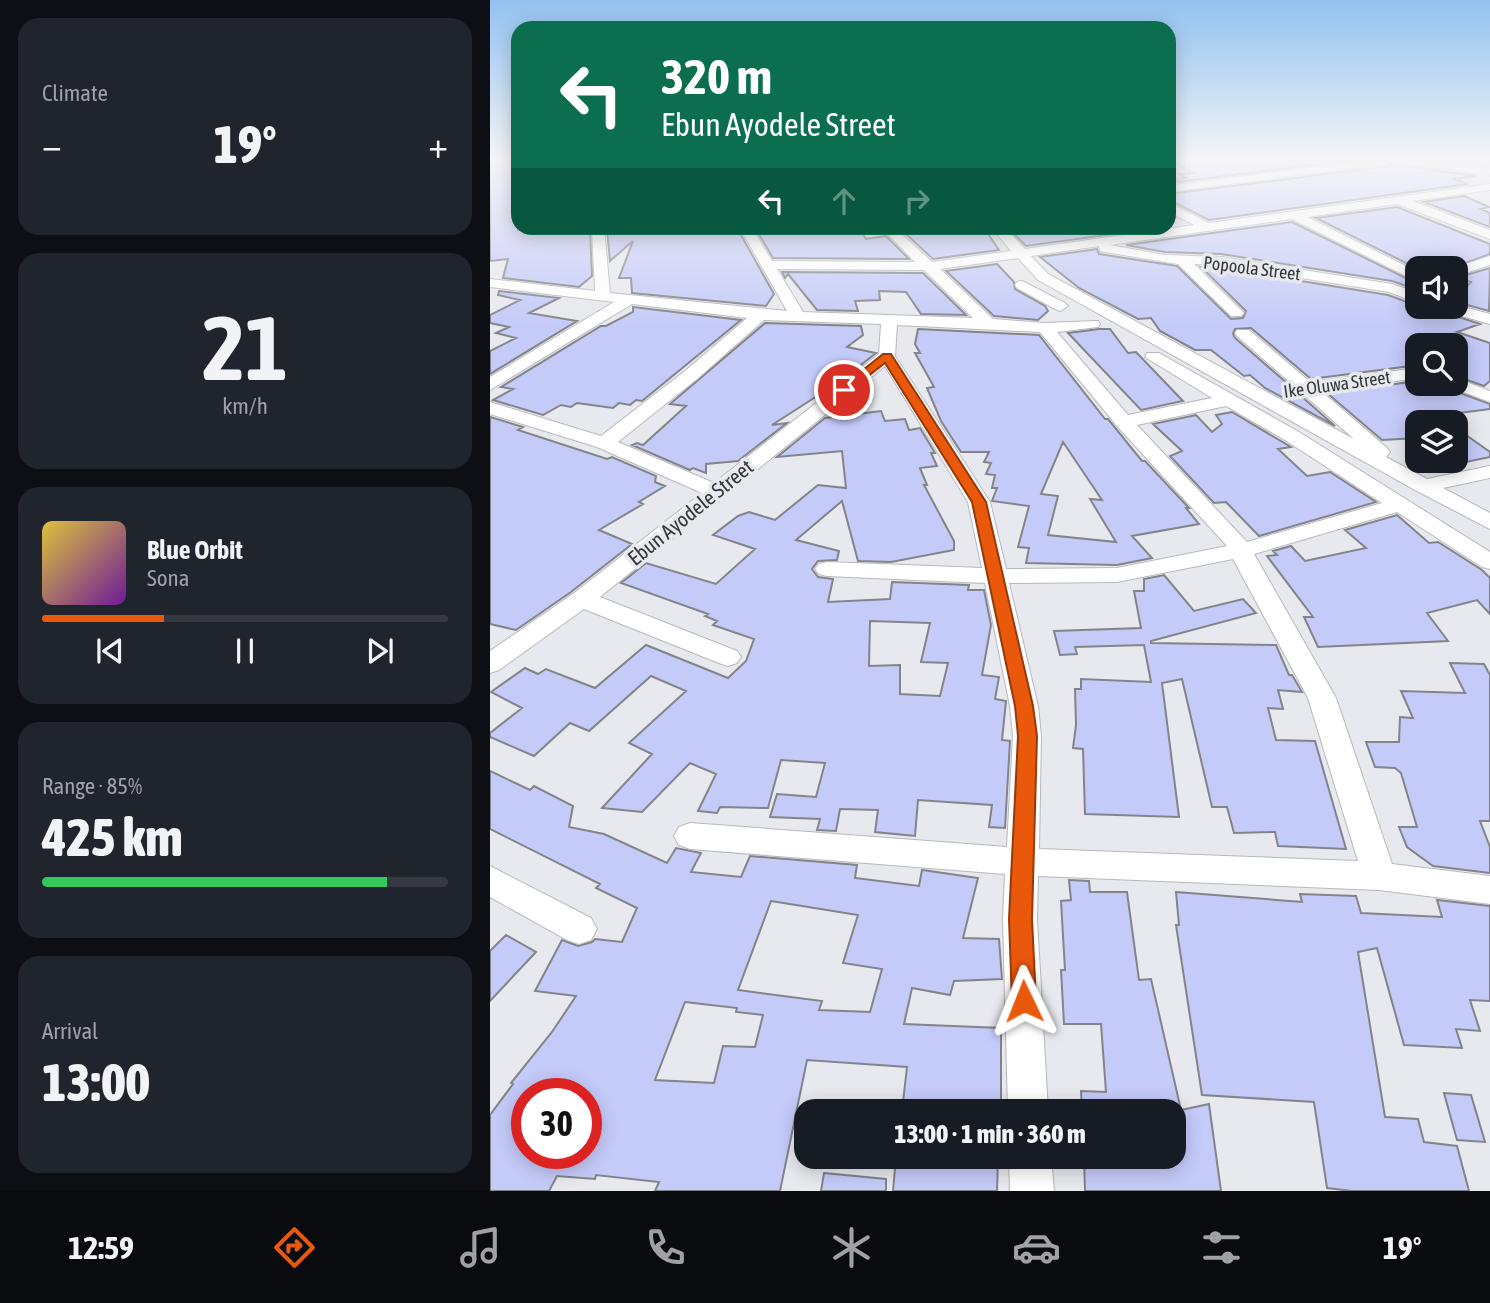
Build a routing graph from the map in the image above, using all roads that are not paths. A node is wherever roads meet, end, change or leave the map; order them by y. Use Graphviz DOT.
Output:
graph roads {
  1 [pos="1185,216"];
  2 [pos="1296,216"];
  3 [pos="1439,216"];
  4 [pos="1209,228"];
  5 [pos="1176,232"];
  6 [pos="599,235"];
  7 [pos="750,235"];
  8 [pos="896,235"];
  9 [pos="1004,235"];
  10 [pos="1154,235"];
  11 [pos="1490,235"];
  12 [pos="1084,244"];
  13 [pos="1021,255"];
  14 [pos="1182,260"];
  15 [pos="1490,260"];
  16 [pos="767,265"];
  17 [pos="932,267"];
  18 [pos="1471,268"];
  19 [pos="1468,269"];
  20 [pos="1490,271"];
  21 [pos="1405,273"];
  22 [pos="1405,284"];
  23 [pos="1022,285"];
  24 [pos="493,286"];
  25 [pos="1392,288"];
  26 [pos="1405,294"];
  27 [pos="603,297"];
  28 [pos="628,300"];
  29 [pos="1236,313"];
  30 [pos="1468,313"];
  31 [pos="760,315"];
  32 [pos="798,316"];
  33 [pos="1490,319"];
  34 [pos="889,321"];
  35 [pos="988,323"];
  36 [pos="1092,324"];
  37 [pos="1045,328"];
  38 [pos="1243,333"];
  39 [pos="887,356"];
  40 [pos="1405,375"];
  41 [pos="490,385"];
  42 [pos="1303,387"];
  43 [pos="1468,388"];
  44 [pos="1256,395"];
  45 [pos="1490,397"];
  46 [pos="1228,400"];
  47 [pos="490,408"];
  48 [pos="1124,422"];
  49 [pos="604,443"];
  50 [pos="1490,472"];
  51 [pos="1416,483"];
  52 [pos="715,491"];
  53 [pos="1402,504"];
  54 [pos="1490,522"];
  55 [pos="1239,551"];
  56 [pos="1490,562"];
  57 [pos="827,569"];
  58 [pos="995,576"];
  59 [pos="582,599"];
  60 [pos="728,657"];
  61 [pos="490,664"];
  62 [pos="690,836"];
  63 [pos="1024,862"];
  64 [pos="1379,876"];
  65 [pos="490,880"];
  66 [pos="1490,890"];
  67 [pos="579,929"];
  68 [pos="1028,1099"];
  69 [pos="1031,1169"];
  70 [pos="1032,1191"];
  1 -- 4 [label="street"];
  2 -- 4 [label="street"];
  2 -- 21 [label="street"];
  3 -- 11 [label="street"];
  4 -- 5 [label="street"];
  6 -- 27 [label="street"];
  7 -- 16 [label="street"];
  8 -- 17 [label="street"];
  9 -- 13 [label="street"];
  10 -- 12 [label="street"];
  12 -- 13 [label="street"];
  12 -- 14 [label="street, Popoola Street"];
  13 -- 17 [label="street"];
  13 -- 44 [label="street"];
  14 -- 25 [label="street, Popoola Street"];
  14 -- 29 [label="street"];
  15 -- 18 [label="street"];
  16 -- 17 [label="street"];
  16 -- 32 [label="street"];
  17 -- 35 [label="street"];
  18 -- 19 [label="street"];
  18 -- 20 [label="street"];
  22 -- 25 [label="street"];
  23 -- 36 [label="street"];
  24 -- 27 [label="street"];
  25 -- 26 [label="street, Popoola Street"];
  27 -- 28 [label="street"];
  28 -- 31 [label="street"];
  28 -- 41 [label="street"];
  30 -- 33 [label="street"];
  31 -- 32 [label="street"];
  31 -- 49 [label="street"];
  32 -- 34 [label="street"];
  34 -- 35 [label="street"];
  34 -- 39 [label="street"];
  35 -- 37 [label="street"];
  36 -- 37 [label="street"];
  36 -- 46 [label="street"];
  37 -- 48 [label="street"];
  38 -- 42 [label="street"];
  39 -- 52 [label="street, Ebun Ayodele Street"];
  39 -- 58 [label="street"];
  40 -- 42 [label="street, Ike Oluwa Street"];
  42 -- 44 [label="street, Ike Oluwa Street"];
  42 -- 51 [label="street"];
  43 -- 45 [label="street"];
  44 -- 51 [label="street"];
  46 -- 48 [label="street"];
  46 -- 53 [label="street"];
  47 -- 49 [label="street"];
  48 -- 55 [label="street"];
  49 -- 52 [label="street"];
  50 -- 51 [label="street"];
  51 -- 54 [label="street"];
  52 -- 59 [label="street, Ebun Ayodele Street"];
  53 -- 55 [label="street"];
  53 -- 56 [label="street"];
  55 -- 58 [label="street"];
  55 -- 64 [label="street"];
  57 -- 58 [label="street"];
  58 -- 63 [label="street"];
  59 -- 60 [label="street"];
  59 -- 61 [label="street, Ebun Ayodele Street"];
  62 -- 63 [label="street"];
  63 -- 64 [label="street"];
  63 -- 68 [label="street"];
  64 -- 66 [label="street"];
  65 -- 67 [label="street"];
  69 -- 70 [label="street"];
}
